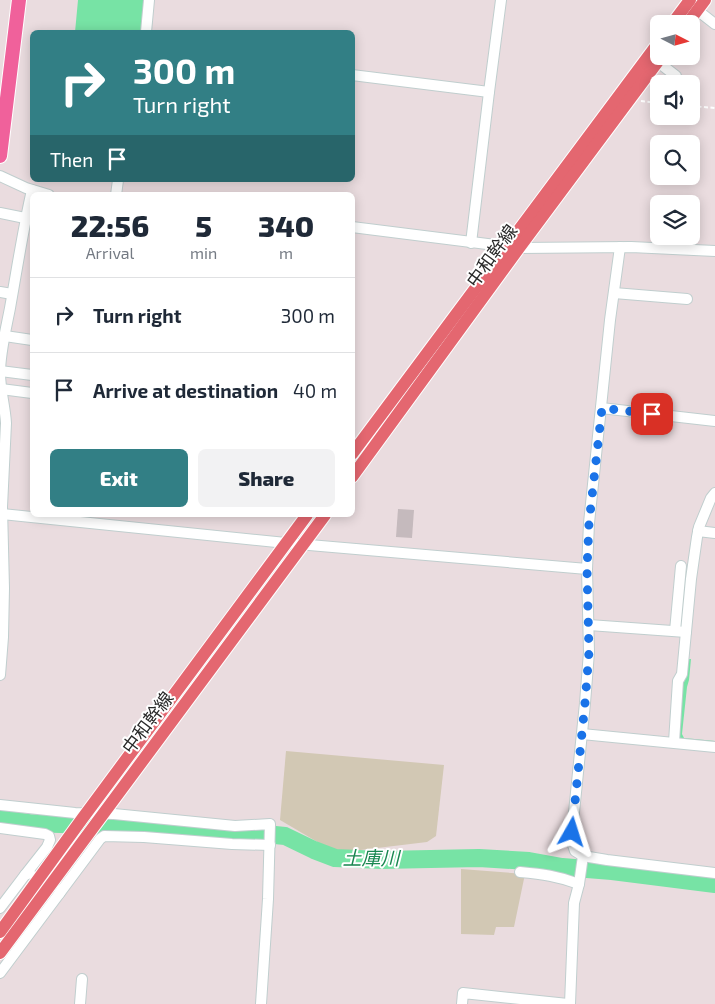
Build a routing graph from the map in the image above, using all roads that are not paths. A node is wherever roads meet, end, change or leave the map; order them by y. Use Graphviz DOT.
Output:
graph roads {
  1 [pos="19,0"];
  2 [pos="149,0"];
  3 [pos="501,0"];
  4 [pos="697,3"];
  5 [pos="683,15"];
  6 [pos="691,15"];
  7 [pos="715,24"];
  8 [pos="146,30"];
  9 [pos="650,54"];
  10 [pos="656,65"];
  11 [pos="666,65"];
  12 [pos="355,75"];
  13 [pos="675,75"];
  14 [pos="489,92"];
  15 [pos="0,156"];
  16 [pos="0,176"];
  17 [pos="32,190"];
  18 [pos="39,192"];
  19 [pos="30,198"];
  20 [pos="0,213"];
  21 [pos="25,218"];
  22 [pos="355,227"];
  23 [pos="471,243"];
  24 [pos="505,247"];
  25 [pos="620,247"];
  26 [pos="519,248"];
  27 [pos="715,250"];
  28 [pos="0,292"];
  29 [pos="614,293"];
  30 [pos="12,294"];
  31 [pos="686,299"];
  32 [pos="5,336"];
  33 [pos="30,340"];
  34 [pos="1,360"];
  35 [pos="0,371"];
  36 [pos="30,375"];
  37 [pos="30,393"];
  38 [pos="1,394"];
  39 [pos="602,408"];
  40 [pos="3,411"];
  41 [pos="715,421"];
  42 [pos="355,450"];
  43 [pos="355,474"];
  44 [pos="715,493"];
  45 [pos="1,509"];
  46 [pos="30,512"];
  47 [pos="68,517"];
  48 [pos="306,517"];
  49 [pos="324,517"];
  50 [pos="698,531"];
  51 [pos="715,533"];
  52 [pos="286,543"];
  53 [pos="304,544"];
  54 [pos="681,566"];
  55 [pos="587,569"];
  56 [pos="589,625"];
  57 [pos="675,631"];
  58 [pos="686,632"];
  59 [pos="0,675"];
  60 [pos="582,734"];
  61 [pos="674,742"];
  62 [pos="715,747"];
  63 [pos="0,805"];
  64 [pos="84,816"];
  65 [pos="101,816"];
  66 [pos="0,828"];
  67 [pos="89,834"];
  68 [pos="270,845"];
  69 [pos="583,856"];
  70 [pos="53,858"];
  71 [pos="520,872"];
  72 [pos="715,873"];
  73 [pos="25,875"];
  74 [pos="579,884"];
  75 [pos="59,894"];
  76 [pos="0,908"];
  77 [pos="0,932"];
  78 [pos="0,953"];
  79 [pos="0,973"];
  80 [pos="82,978"];
  81 [pos="515,1001"];
  82 [pos="80,1004"];
  83 [pos="261,1004"];
  84 [pos="462,1004"];
  85 [pos="569,1004"];
  1 -- 15 [label="highway"];
  2 -- 8 [label="street"];
  3 -- 14 [label="street"];
  4 -- 5 [label="main road"];
  4 -- 6 [label="main road"];
  4 -- 7 [label="street"];
  9 -- 24 [label="main road, 中和幹線"];
  10 -- 26 [label="main road, 中和幹線"];
  11 -- 13 [label="street"];
  12 -- 14 [label="street"];
  14 -- 23 [label="street"];
  16 -- 17 [label="street"];
  17 -- 18 [label="street"];
  19 -- 21 [label="street"];
  20 -- 21 [label="street"];
  21 -- 30 [label="street"];
  22 -- 23 [label="street"];
  23 -- 24 [label="street"];
  24 -- 26 [label="street"];
  24 -- 42 [label="main road, 中和幹線"];
  25 -- 26 [label="street"];
  25 -- 27 [label="street"];
  25 -- 29 [label="street"];
  26 -- 43 [label="main road, 中和幹線"];
  28 -- 30 [label="street"];
  29 -- 31 [label="street"];
  29 -- 39 [label="street"];
  30 -- 32 [label="street"];
  32 -- 33 [label="street"];
  32 -- 34 [label="street"];
  34 -- 35 [label="street"];
  35 -- 36 [label="street"];
  35 -- 38 [label="street"];
  37 -- 38 [label="street"];
  38 -- 40 [label="street"];
  39 -- 41 [label="street"];
  39 -- 55 [label="street"];
  40 -- 45 [label="street"];
  44 -- 50 [label="street"];
  45 -- 46 [label="street"];
  45 -- 59 [label="street"];
  47 -- 52 [label="street"];
  48 -- 52 [label="main road, 中和幹線"];
  49 -- 53 [label="main road, 中和幹線"];
  50 -- 51 [label="street"];
  50 -- 58 [label="street"];
  52 -- 53 [label="street"];
  52 -- 64 [label="main road, 中和幹線"];
  53 -- 55 [label="street"];
  53 -- 65 [label="main road, 中和幹線"];
  54 -- 57 [label="street"];
  55 -- 56 [label="street"];
  56 -- 57 [label="street"];
  56 -- 60 [label="street"];
  57 -- 58 [label="street"];
  58 -- 61 [label="street"];
  60 -- 61 [label="street"];
  60 -- 69 [label="street"];
  61 -- 62 [label="street"];
  63 -- 64 [label="street"];
  64 -- 65 [label="street"];
  64 -- 70 [label="main road, 中和幹線"];
  65 -- 67 [label="main road, 中和幹線"];
  65 -- 68 [label="street"];
  66 -- 73 [label="street"];
  67 -- 75 [label="street"];
  67 -- 78 [label="main road, 中和幹線"];
  68 -- 75 [label="street"];
  68 -- 83 [label="street"];
  69 -- 72 [label="street"];
  69 -- 74 [label="street"];
  70 -- 73 [label="street"];
  70 -- 77 [label="main road, 中和幹線"];
  71 -- 74 [label="street"];
  73 -- 76 [label="street"];
  74 -- 85 [label="street"];
  75 -- 79 [label="street"];
  80 -- 82 [label="street"];
  81 -- 84 [label="street"];
  81 -- 85 [label="street"];
}
